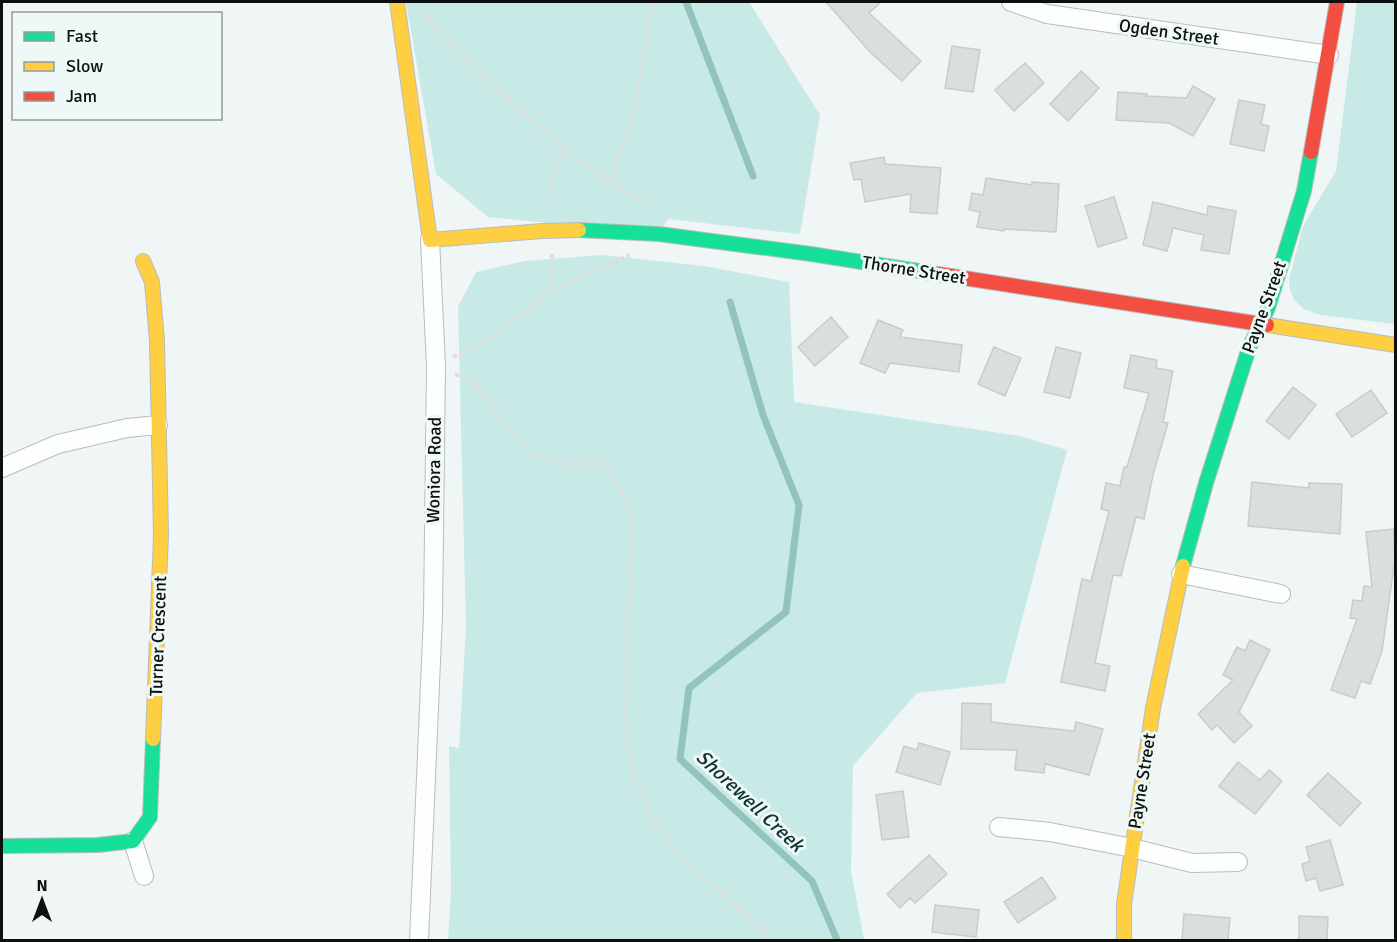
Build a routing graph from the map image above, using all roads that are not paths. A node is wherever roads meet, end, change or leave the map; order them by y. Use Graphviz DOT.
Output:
graph roads {
  1 [pos="1011,2"];
  2 [pos="1338,2"];
  3 [pos="397,4"];
  4 [pos="1329,56"];
  5 [pos="430,240"];
  6 [pos="143,261"];
  7 [pos="1259,324"];
  8 [pos="1395,345"];
  9 [pos="158,425"];
  10 [pos="2,468"];
  11 [pos="1181,574"];
  12 [pos="1281,594"];
  13 [pos="999,827"];
  14 [pos="132,841"];
  15 [pos="2,846"];
  16 [pos="1132,848"];
  17 [pos="1238,862"];
  18 [pos="144,876"];
  19 [pos="418,940"];
  20 [pos="1124,940"];
  1 -- 4 [label="street, Ogden Street"];
  2 -- 4 [label="street, Payne Street"];
  3 -- 5 [label="street, Woniora Road"];
  4 -- 7 [label="street, Payne Street"];
  5 -- 7 [label="street, Thorne Street"];
  5 -- 19 [label="street, Woniora Road"];
  6 -- 9 [label="street, Turner Crescent"];
  7 -- 8 [label="street, Thorne Street"];
  7 -- 11 [label="street, Payne Street"];
  9 -- 10 [label="street"];
  9 -- 14 [label="street, Turner Crescent"];
  11 -- 12 [label="street"];
  11 -- 16 [label="street, Payne Street"];
  13 -- 16 [label="street, Payne Street"];
  14 -- 15 [label="street"];
  14 -- 18 [label="street"];
  16 -- 17 [label="street, Payne Street"];
  16 -- 20 [label="street, Payne Street"];
}
